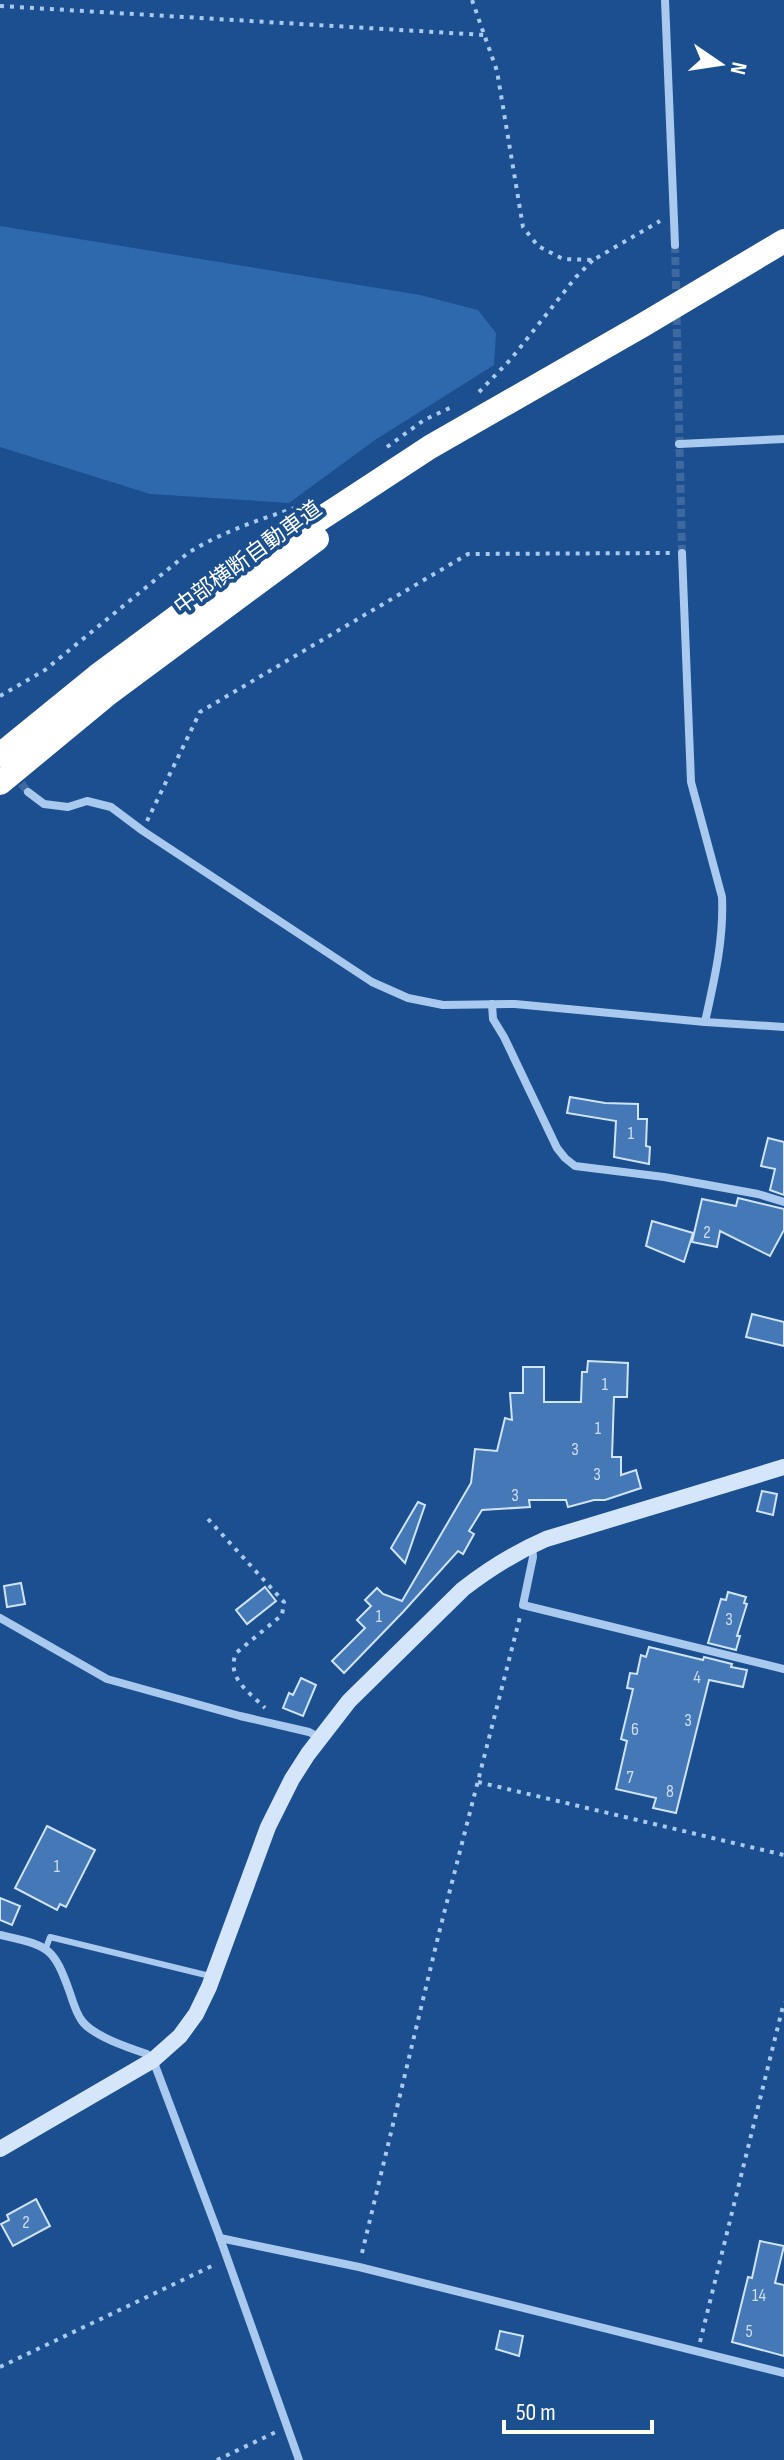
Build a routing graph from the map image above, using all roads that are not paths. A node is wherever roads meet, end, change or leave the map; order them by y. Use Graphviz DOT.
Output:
graph roads {
  1 [pos="665,0"];
  2 [pos="784,241"];
  3 [pos="675,245"];
  4 [pos="535,386"];
  5 [pos="784,439"];
  6 [pos="679,444"];
  7 [pos="682,553"];
  8 [pos="0,755"];
  9 [pos="0,783"];
  10 [pos="28,792"];
  11 [pos="492,1004"];
  12 [pos="705,1022"];
  13 [pos="784,1027"];
  14 [pos="784,1202"];
  15 [pos="784,1467"];
  16 [pos="532,1545"];
  17 [pos="0,1618"];
  18 [pos="784,1669"];
  19 [pos="319,1737"];
  20 [pos="0,1935"];
  21 [pos="46,1948"];
  22 [pos="213,1976"];
  23 [pos="153,2060"];
  24 [pos="0,2149"];
  25 [pos="220,2238"];
  26 [pos="784,2373"];
  27 [pos="299,2460"];
  1 -- 3 [label="street"];
  2 -- 4 [label="highway, 中部横断自動車道"];
  4 -- 8 [label="highway, 中部横断自動車道"];
  4 -- 9 [label="highway, 中部横断自動車道"];
  5 -- 6 [label="street"];
  7 -- 12 [label="street"];
  10 -- 11 [label="street"];
  11 -- 12 [label="street"];
  11 -- 14 [label="street"];
  12 -- 13 [label="street"];
  15 -- 16 [label="main road"];
  16 -- 18 [label="street"];
  16 -- 19 [label="main road"];
  17 -- 19 [label="street"];
  19 -- 22 [label="main road"];
  20 -- 21 [label="street"];
  21 -- 22 [label="lane"];
  21 -- 23 [label="street"];
  22 -- 23 [label="main road"];
  23 -- 24 [label="main road"];
  23 -- 25 [label="street"];
  25 -- 26 [label="street"];
  25 -- 27 [label="street"];
}
